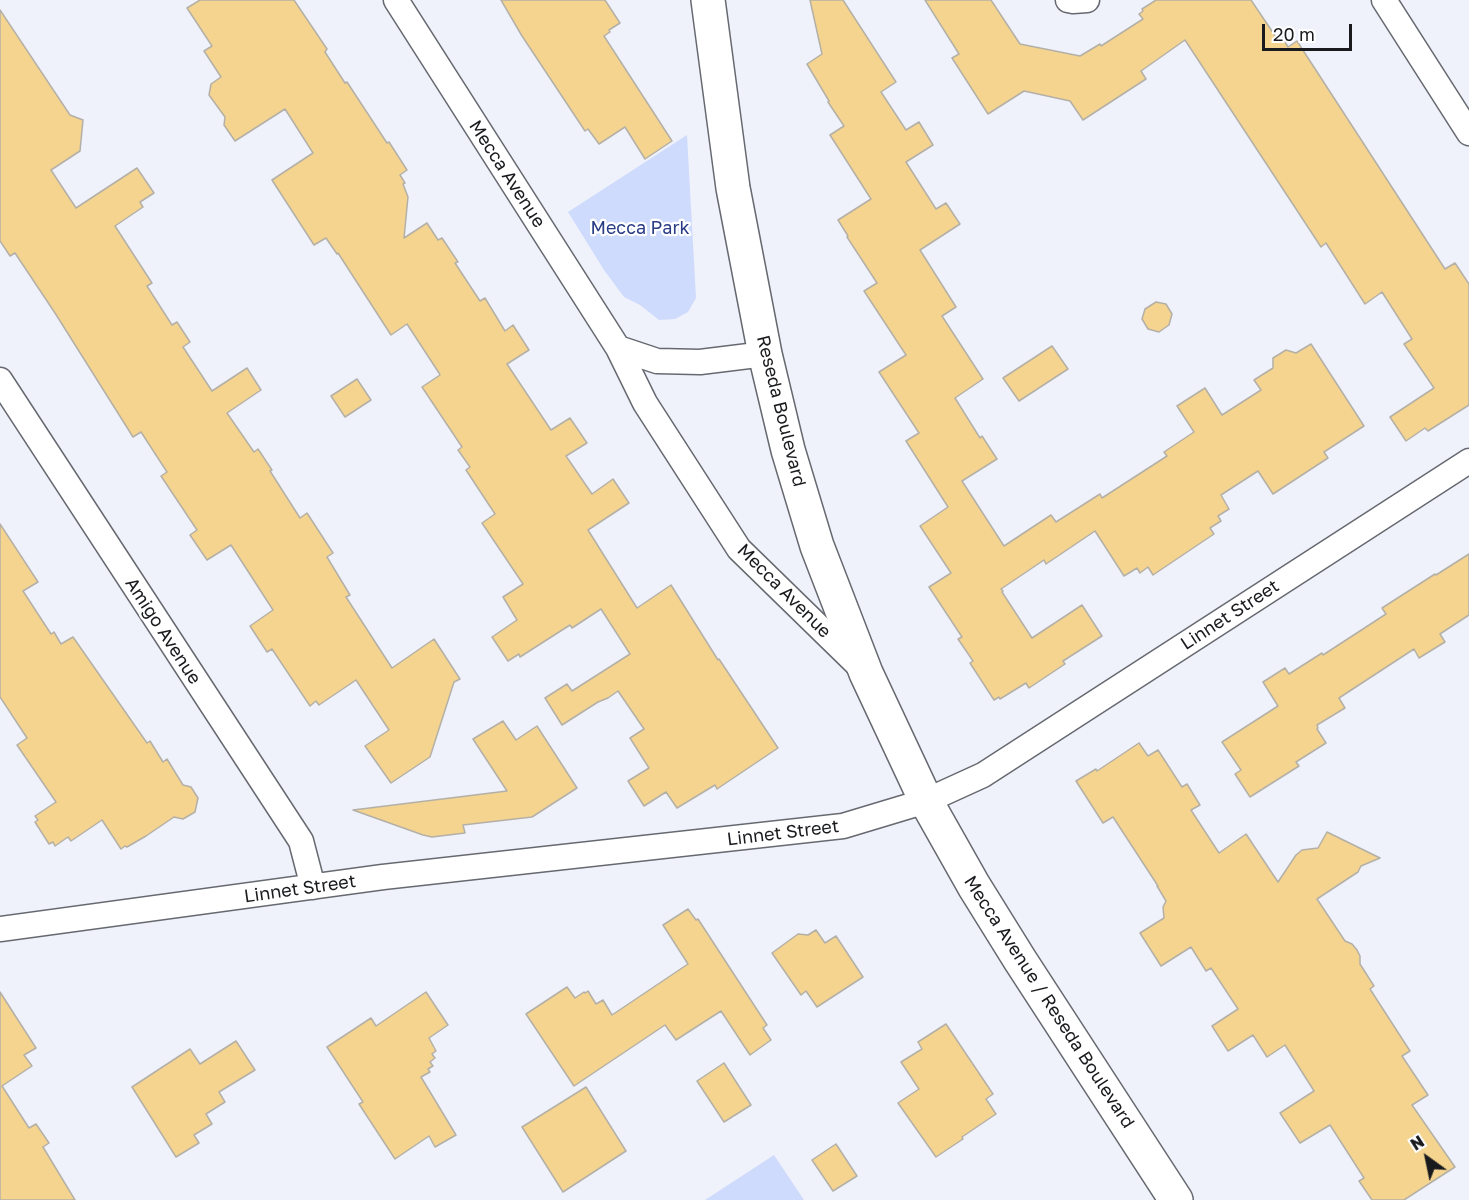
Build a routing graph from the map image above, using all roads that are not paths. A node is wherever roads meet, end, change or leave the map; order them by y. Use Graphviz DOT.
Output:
graph roads {
  1 [pos="396,0"];
  2 [pos="708,0"];
  3 [pos="1068,0"];
  4 [pos="1087,0"];
  5 [pos="1384,0"];
  6 [pos="1469,133"];
  7 [pos="618,348"];
  8 [pos="765,354"];
  9 [pos="0,380"];
  10 [pos="1469,461"];
  11 [pos="866,673"];
  12 [pos="926,801"];
  13 [pos="313,887"];
  14 [pos="0,929"];
  15 [pos="1176,1200"];
  1 -- 7 [label="street, Mecca Avenue"];
  2 -- 8 [label="main road, Reseda Boulevard"];
  3 -- 4 [label="street"];
  5 -- 6 [label="street"];
  7 -- 8 [label="street"];
  7 -- 11 [label="street, Mecca Avenue"];
  8 -- 11 [label="main road, Reseda Boulevard"];
  9 -- 13 [label="street, Amigo Avenue"];
  10 -- 12 [label="street, Linnet Street"];
  11 -- 12 [label="main road, Reseda Boulevard"];
  12 -- 13 [label="street, Linnet Street"];
  12 -- 15 [label="main road, Mecca Avenue / Reseda Boulevard"];
  13 -- 14 [label="street, Linnet Street"];
}
